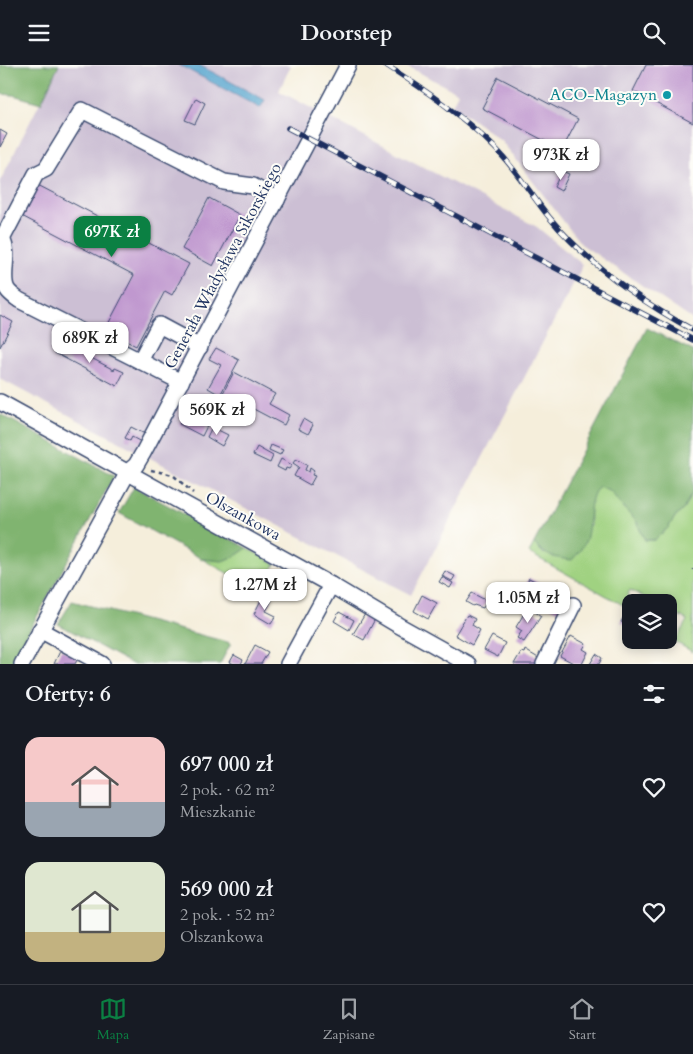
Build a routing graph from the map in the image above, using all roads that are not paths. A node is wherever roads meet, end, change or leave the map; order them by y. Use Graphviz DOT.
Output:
graph roads {
  1 [pos="348,65"];
  2 [pos="277,199"];
  3 [pos="1,241"];
  4 [pos="200,347"];
  5 [pos="140,361"];
  6 [pos="181,382"];
  7 [pos="0,402"];
  8 [pos="128,472"];
  9 [pos="331,585"];
  10 [pos="573,605"];
  11 [pos="40,630"];
  12 [pos="466,663"];
  13 [pos="22,664"];
  14 [pos="102,664"];
  15 [pos="288,664"];
  16 [pos="544,664"];
  1 -- 2 [label="street, Generała Władysława Sikorskiego"];
  2 -- 3 [label="street"];
  2 -- 4 [label="street, Generała Władysława Sikorskiego"];
  3 -- 5 [label="street"];
  4 -- 5 [label="street"];
  4 -- 6 [label="street, Generała Władysława Sikorskiego"];
  5 -- 6 [label="street"];
  6 -- 8 [label="street, Generała Władysława Sikorskiego"];
  7 -- 8 [label="street, Olszankowa"];
  8 -- 9 [label="street, Olszankowa"];
  8 -- 11 [label="street, Generała Władysława Sikorskiego"];
  9 -- 12 [label="street, Olszankowa"];
  9 -- 15 [label="street"];
  10 -- 16 [label="street"];
  11 -- 13 [label="street, Generała Władysława Sikorskiego"];
  11 -- 14 [label="street"];
}
